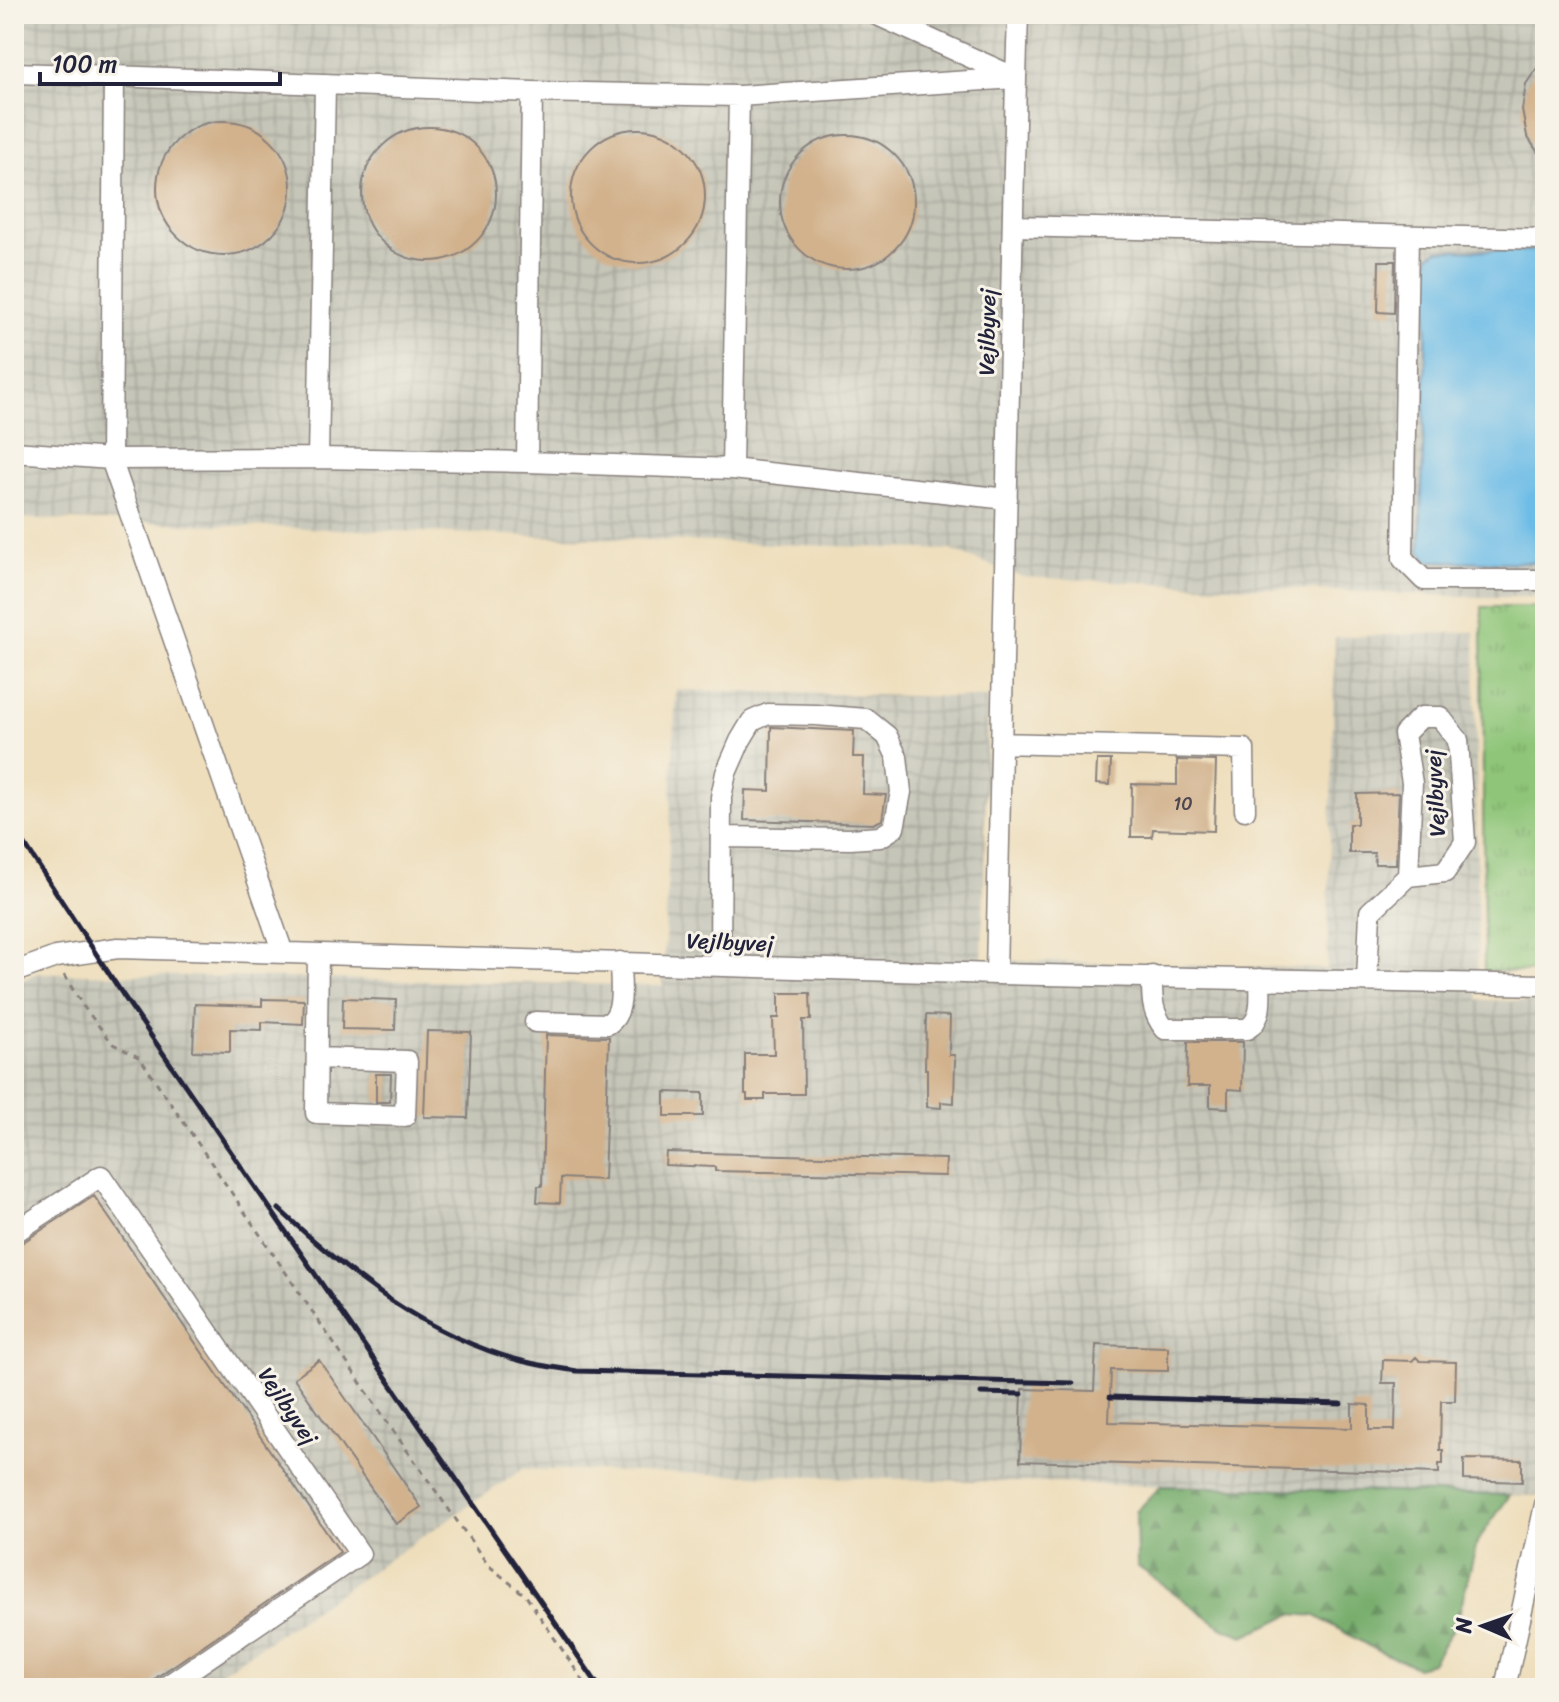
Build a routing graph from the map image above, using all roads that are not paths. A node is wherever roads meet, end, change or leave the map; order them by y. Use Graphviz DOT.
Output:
graph roads {
  1 [pos="875,14"];
  2 [pos="1018,14"];
  3 [pos="14,73"];
  4 [pos="114,76"];
  5 [pos="1016,78"];
  6 [pos="325,85"];
  7 [pos="532,92"];
  8 [pos="739,96"];
  9 [pos="1013,226"];
  10 [pos="1408,236"];
  11 [pos="1545,239"];
  12 [pos="14,452"];
  13 [pos="318,458"];
  14 [pos="111,459"];
  15 [pos="527,462"];
  16 [pos="732,469"];
  17 [pos="1007,499"];
  18 [pos="1545,580"];
  19 [pos="1001,743"];
  20 [pos="1245,810"];
  21 [pos="721,837"];
  22 [pos="1408,876"];
  23 [pos="283,953"];
  24 [pos="318,954"];
  25 [pos="620,962"];
  26 [pos="720,966"];
  27 [pos="14,972"];
  28 [pos="996,974"];
  29 [pos="1152,976"];
  30 [pos="1260,979"];
  31 [pos="1367,981"];
  32 [pos="1545,985"];
  33 [pos="535,1022"];
  34 [pos="317,1058"];
  35 [pos="14,1233"];
  36 [pos="1545,1505"];
  37 [pos="164,1688"];
  38 [pos="1505,1688"];
  1 -- 5 [label="street"];
  2 -- 5 [label="street, Vejlbyvej"];
  3 -- 4 [label="street"];
  4 -- 6 [label="street"];
  4 -- 14 [label="street"];
  5 -- 8 [label="street"];
  5 -- 9 [label="street, Vejlbyvej"];
  6 -- 7 [label="street"];
  6 -- 13 [label="street"];
  7 -- 8 [label="street"];
  7 -- 15 [label="street"];
  8 -- 16 [label="street"];
  9 -- 10 [label="street"];
  9 -- 17 [label="street, Vejlbyvej"];
  10 -- 11 [label="street"];
  10 -- 18 [label="street"];
  12 -- 14 [label="street"];
  13 -- 14 [label="street"];
  13 -- 15 [label="street"];
  14 -- 23 [label="street"];
  15 -- 16 [label="street"];
  16 -- 17 [label="street"];
  17 -- 19 [label="street, Vejlbyvej"];
  19 -- 20 [label="street"];
  19 -- 28 [label="street, Vejlbyvej"];
  21 -- 21 [label="street"];
  21 -- 26 [label="street"];
  22 -- 22 [label="street, Vejlbyvej"];
  22 -- 31 [label="street"];
  23 -- 24 [label="street, Vejlbyvej"];
  23 -- 27 [label="street, Vejlbyvej"];
  24 -- 25 [label="street, Vejlbyvej"];
  24 -- 34 [label="street"];
  25 -- 26 [label="street, Vejlbyvej"];
  25 -- 33 [label="street"];
  26 -- 28 [label="street, Vejlbyvej"];
  28 -- 29 [label="street, Vejlbyvej"];
  29 -- 30 [label="street, Vejlbyvej"];
  29 -- 30 [label="street"];
  30 -- 31 [label="street, Vejlbyvej"];
  31 -- 32 [label="street, Vejlbyvej"];
  34 -- 34 [label="street"];
  35 -- 37 [label="street, Vejlbyvej"];
  36 -- 38 [label="street"];
}
